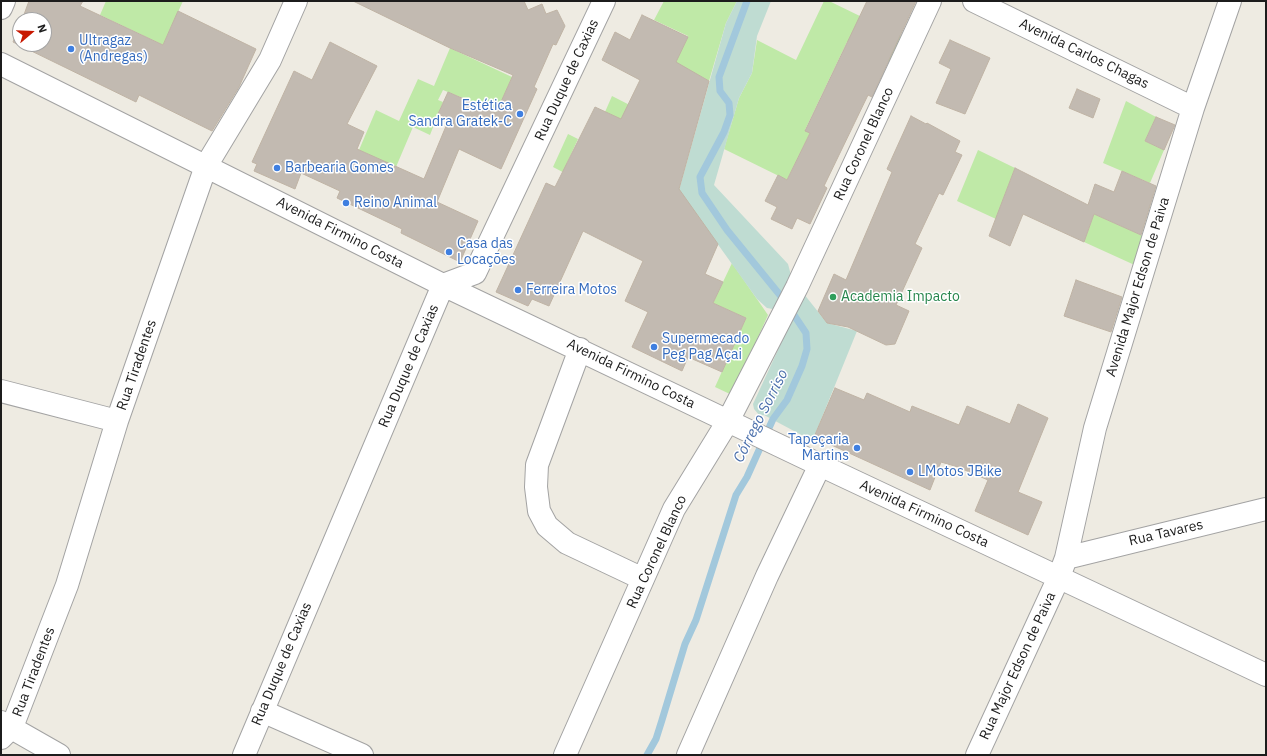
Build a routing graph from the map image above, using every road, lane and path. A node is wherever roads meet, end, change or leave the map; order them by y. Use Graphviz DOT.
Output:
graph roads {
  1 [pos="4,1"];
  2 [pos="296,1"];
  3 [pos="604,1"];
  4 [pos="930,1"];
  5 [pos="974,1"];
  6 [pos="1230,1"];
  7 [pos="1,8"];
  8 [pos="1,64"];
  9 [pos="1193,108"];
  10 [pos="206,166"];
  11 [pos="443,285"];
  12 [pos="580,349"];
  13 [pos="1,391"];
  14 [pos="117,421"];
  15 [pos="735,424"];
  16 [pos="820,465"];
  17 [pos="1266,509"];
  18 [pos="1063,567"];
  19 [pos="643,579"];
  20 [pos="1266,675"];
  21 [pos="262,711"];
  22 [pos="5,729"];
  23 [pos="59,755"];
  24 [pos="244,755"];
  25 [pos="362,755"];
  26 [pos="565,755"];
  27 [pos="688,755"];
  28 [pos="977,755"];
  1 -- 7 [label="street"];
  2 -- 10 [label="street, Rua Tiradentes"];
  3 -- 11 [label="street, Rua Duque de Caxias"];
  4 -- 15 [label="street, Rua Coronel Blanco"];
  5 -- 9 [label="street, Avenida Carlos Chagas"];
  6 -- 9 [label="street, Avenida Major Edson de Paiva"];
  8 -- 10 [label="street, Avenida Firmino Costa"];
  9 -- 18 [label="street, Avenida Major Edson de Paiva"];
  10 -- 11 [label="street, Avenida Firmino Costa"];
  10 -- 14 [label="street, Rua Tiradentes"];
  11 -- 12 [label="street, Avenida Firmino Costa"];
  11 -- 21 [label="street, Rua Duque de Caxias"];
  12 -- 15 [label="street, Avenida Firmino Costa"];
  12 -- 19 [label="street"];
  13 -- 14 [label="street"];
  14 -- 22 [label="street, Rua Tiradentes"];
  15 -- 16 [label="street, Avenida Firmino Costa"];
  15 -- 19 [label="street, Rua Coronel Blanco"];
  16 -- 18 [label="street, Avenida Firmino Costa"];
  16 -- 27 [label="street"];
  17 -- 18 [label="street, Rua Tavares"];
  18 -- 20 [label="street, Avenida Firmino Costa"];
  18 -- 28 [label="street, Rua Major Edson de Paiva"];
  19 -- 26 [label="street, Rua Coronel Blanco"];
  21 -- 24 [label="street, Rua Duque de Caxias"];
  21 -- 25 [label="street"];
  22 -- 23 [label="street"];
}
